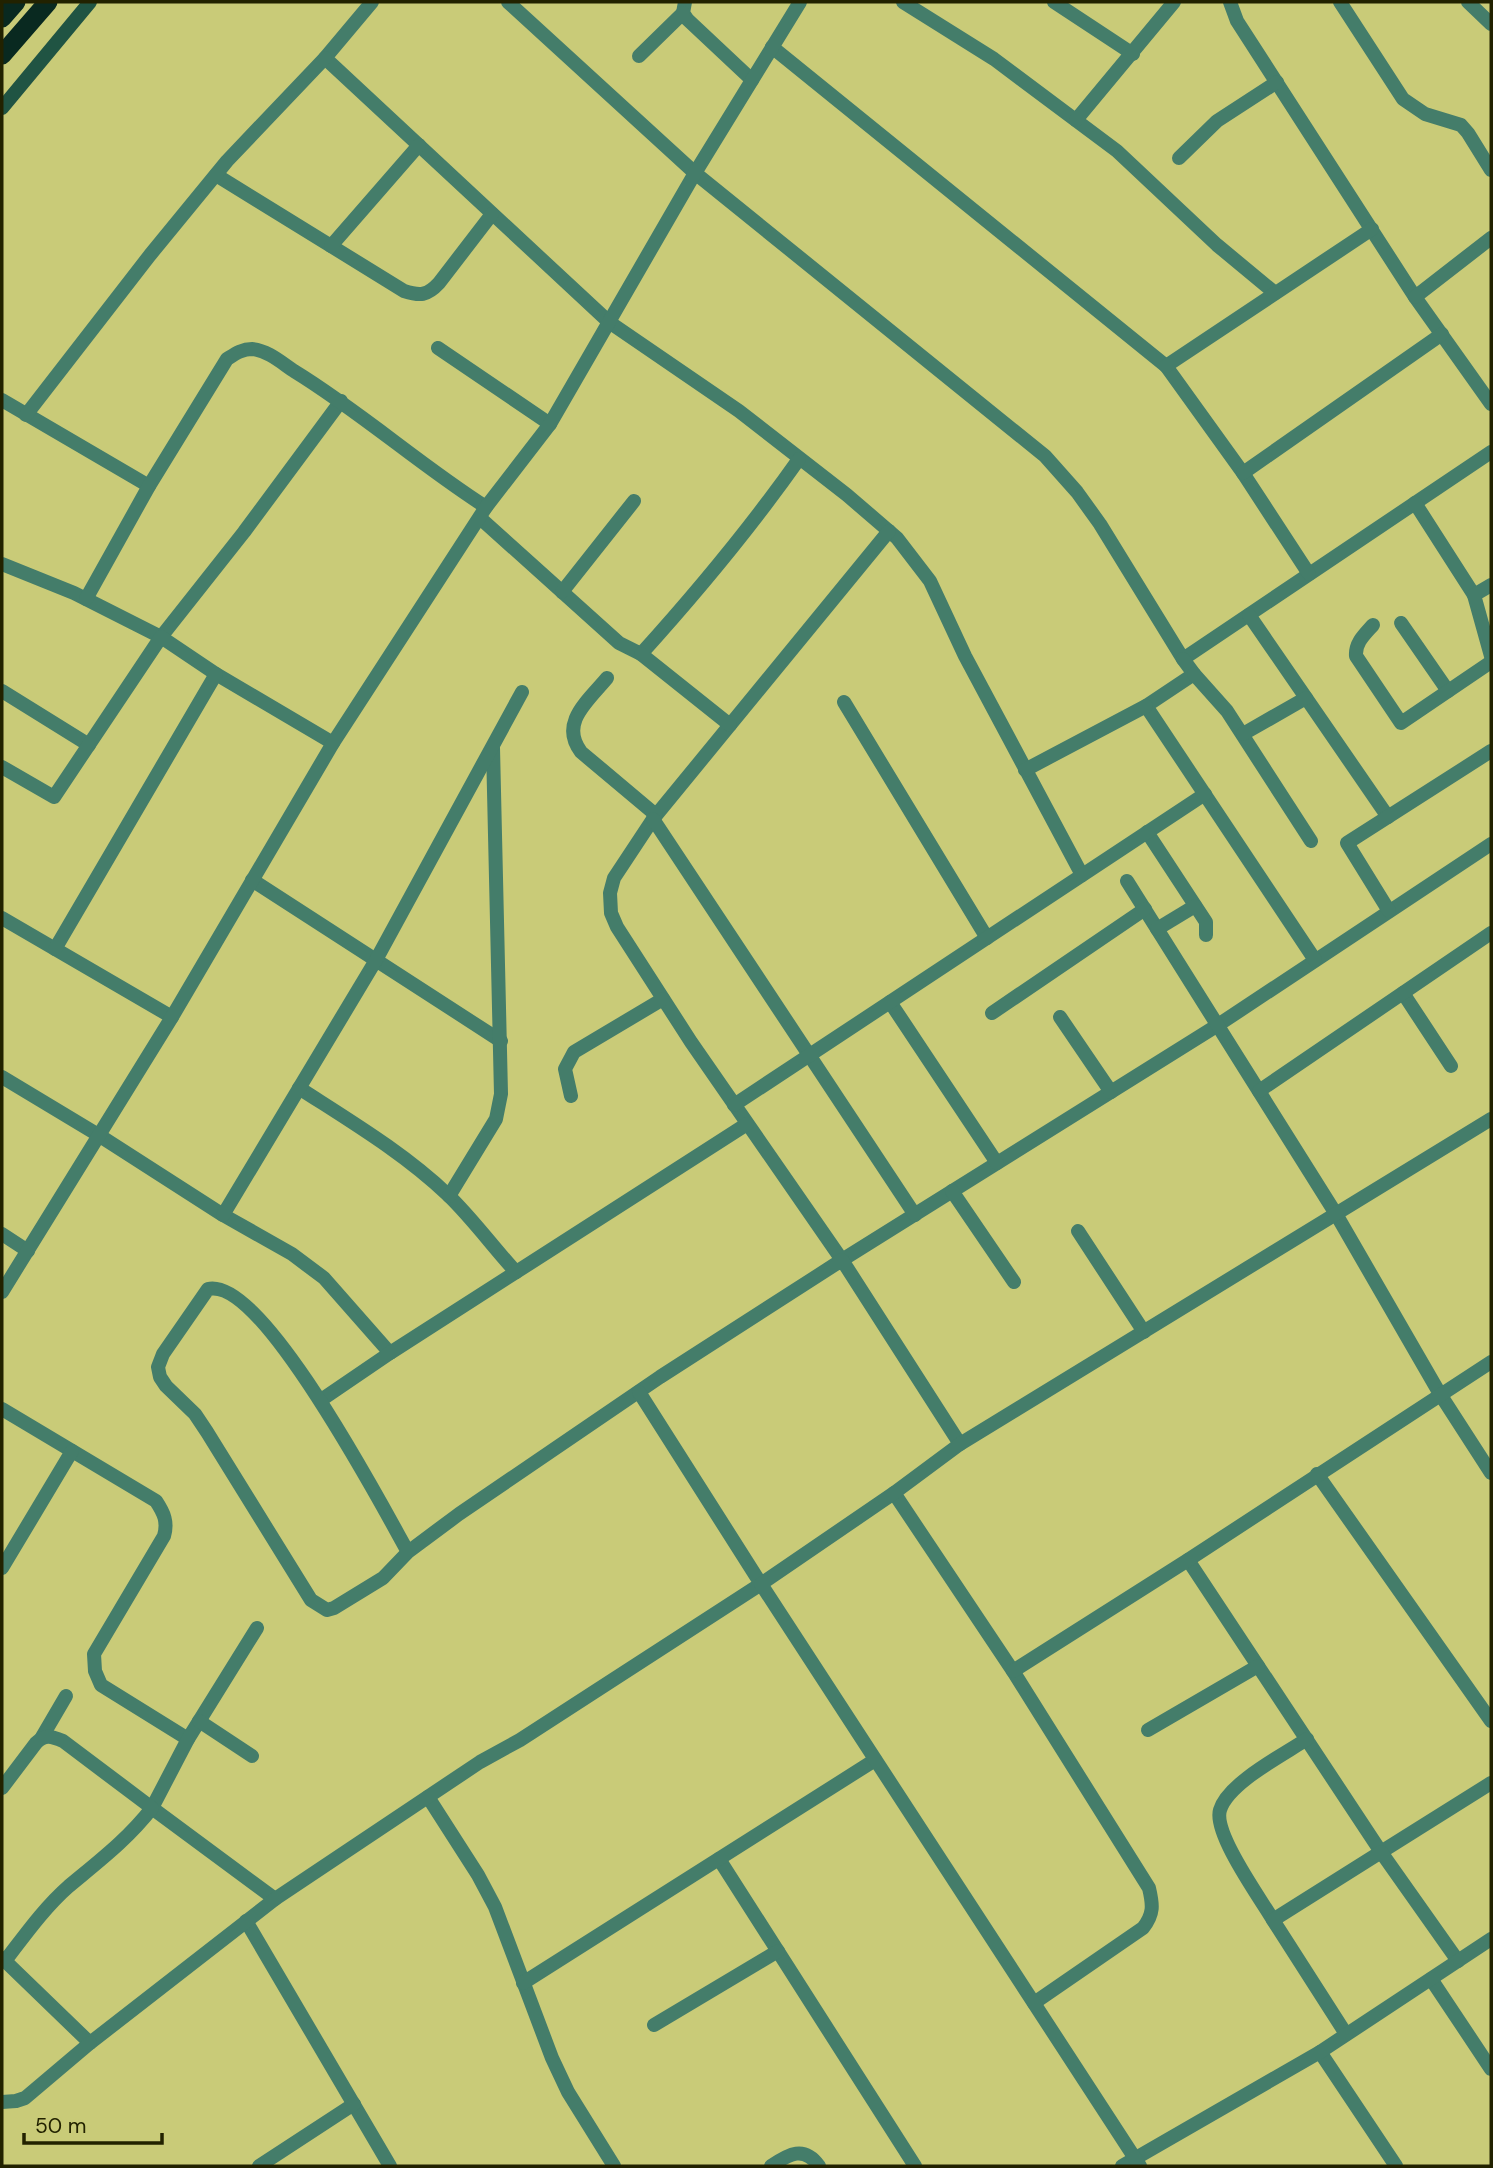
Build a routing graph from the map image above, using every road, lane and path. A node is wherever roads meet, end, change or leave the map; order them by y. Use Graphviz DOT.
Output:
graph roads {
  1 [pos="16,2"];
  2 [pos="48,2"];
  3 [pos="90,2"];
  4 [pos="372,2"];
  5 [pos="508,2"];
  6 [pos="800,2"];
  7 [pos="903,2"];
  8 [pos="1054,2"];
  9 [pos="1174,2"];
  10 [pos="1230,2"];
  11 [pos="1340,2"];
  12 [pos="1468,2"];
  13 [pos="684,8"];
  14 [pos="2,18"];
  15 [pos="1491,24"];
  16 [pos="772,47"];
  17 [pos="1133,54"];
  18 [pos="2,55"];
  19 [pos="639,56"];
  20 [pos="325,58"];
  21 [pos="752,80"];
  22 [pos="1277,82"];
  23 [pos="2,108"];
  24 [pos="1076,120"];
  25 [pos="419,145"];
  26 [pos="1179,159"];
  27 [pos="1491,170"];
  28 [pos="695,173"];
  29 [pos="216,175"];
  30 [pos="492,214"];
  31 [pos="1372,229"];
  32 [pos="1491,238"];
  33 [pos="331,246"];
  34 [pos="1275,293"];
  35 [pos="1415,297"];
  36 [pos="609,322"];
  37 [pos="1442,334"];
  38 [pos="438,348"];
  39 [pos="1166,366"];
  40 [pos="2,400"];
  41 [pos="341,401"];
  42 [pos="1491,404"];
  43 [pos="26,415"];
  44 [pos="550,424"];
  45 [pos="1491,452"];
  46 [pos="799,458"];
  47 [pos="1243,473"];
  48 [pos="149,486"];
  49 [pos="634,501"];
  50 [pos="1415,503"];
  51 [pos="483,512"];
  52 [pos="889,531"];
  53 [pos="2,564"];
  54 [pos="1309,575"];
  55 [pos="1491,585"];
  56 [pos="562,592"];
  57 [pos="1474,595"];
  58 [pos="86,599"];
  59 [pos="1249,615"];
  60 [pos="1401,623"];
  61 [pos="1373,625"];
  62 [pos="161,637"];
  63 [pos="641,654"];
  64 [pos="1491,656"];
  65 [pos="1183,659"];
  66 [pos="1491,662"];
  67 [pos="216,674"];
  68 [pos="1194,674"];
  69 [pos="607,678"];
  70 [pos="2,691"];
  71 [pos="1448,691"];
  72 [pos="522,692"];
  73 [pos="1306,698"];
  74 [pos="844,702"];
  75 [pos="1146,706"];
  76 [pos="730,726"];
  77 [pos="1242,734"];
  78 [pos="333,743"];
  79 [pos="89,745"];
  80 [pos="493,747"];
  81 [pos="1491,751"];
  82 [pos="2,767"];
  83 [pos="1025,770"];
  84 [pos="1205,794"];
  85 [pos="655,817"];
  86 [pos="1388,817"];
  87 [pos="1147,832"];
  88 [pos="1311,841"];
  89 [pos="1491,844"];
  90 [pos="1082,875"];
  91 [pos="253,880"];
  92 [pos="1127,881"];
  93 [pos="1195,906"];
  94 [pos="1145,909"];
  95 [pos="1389,911"];
  96 [pos="2,918"];
  97 [pos="1157,929"];
  98 [pos="1491,933"];
  99 [pos="1206,935"];
  100 [pos="986,938"];
  101 [pos="55,949"];
  102 [pos="376,960"];
  103 [pos="1315,961"];
  104 [pos="1403,993"];
  105 [pos="663,999"];
  106 [pos="890,1002"];
  107 [pos="992,1013"];
  108 [pos="172,1017"];
  109 [pos="1060,1017"];
  110 [pos="1218,1025"];
  111 [pos="500,1041"];
  112 [pos="810,1054"];
  113 [pos="1451,1066"];
  114 [pos="2,1077"];
  115 [pos="299,1088"];
  116 [pos="1259,1091"];
  117 [pos="1111,1092"];
  118 [pos="571,1096"];
  119 [pos="734,1105"];
  120 [pos="1491,1119"];
  121 [pos="747,1124"];
  122 [pos="100,1136"];
  123 [pos="997,1163"];
  124 [pos="952,1191"];
  125 [pos="449,1196"];
  126 [pos="915,1214"];
  127 [pos="1336,1214"];
  128 [pos="223,1215"];
  129 [pos="1078,1231"];
  130 [pos="2,1234"];
  131 [pos="28,1251"];
  132 [pos="842,1260"];
  133 [pos="516,1272"];
  134 [pos="1014,1282"];
  135 [pos="2,1292"];
  136 [pos="1144,1332"];
  137 [pos="390,1353"];
  138 [pos="1491,1362"];
  139 [pos="639,1392"];
  140 [pos="1440,1394"];
  141 [pos="321,1400"];
  142 [pos="2,1409"];
  143 [pos="960,1444"];
  144 [pos="72,1451"];
  145 [pos="1491,1473"];
  146 [pos="1317,1474"];
  147 [pos="894,1493"];
  148 [pos="408,1552"];
  149 [pos="1188,1560"];
  150 [pos="2,1568"];
  151 [pos="761,1584"];
  152 [pos="257,1628"];
  153 [pos="1258,1666"];
  154 [pos="1013,1671"];
  155 [pos="66,1696"];
  156 [pos="200,1721"];
  157 [pos="1491,1721"];
  158 [pos="1148,1730"];
  159 [pos="42,1737"];
  160 [pos="188,1739"];
  161 [pos="1307,1739"];
  162 [pos="252,1756"];
  163 [pos="875,1760"];
  164 [pos="1491,1783"];
  165 [pos="2,1788"];
  166 [pos="428,1797"];
  167 [pos="152,1808"];
  168 [pos="1381,1852"];
  169 [pos="719,1859"];
  170 [pos="275,1899"];
  171 [pos="246,1920"];
  172 [pos="1273,1920"];
  173 [pos="1491,1939"];
  174 [pos="778,1951"];
  175 [pos="4,1959"];
  176 [pos="1458,1961"];
  177 [pos="1431,1979"];
  178 [pos="523,1983"];
  179 [pos="1034,2003"];
  180 [pos="654,2025"];
  181 [pos="1346,2034"];
  182 [pos="90,2043"];
  183 [pos="1320,2052"];
  184 [pos="1491,2069"];
  185 [pos="2,2102"];
  186 [pos="354,2104"];
  187 [pos="1132,2164"];
  188 [pos="259,2166"];
  189 [pos="390,2166"];
  190 [pos="614,2166"];
  191 [pos="771,2166"];
  192 [pos="819,2166"];
  193 [pos="915,2166"];
  194 [pos="1396,2166"];
  1 -- 14 [label="highway"];
  2 -- 18 [label="highway"];
  3 -- 23 [label="main road"];
  4 -- 20 [label="street"];
  5 -- 28 [label="street"];
  6 -- 16 [label="street"];
  7 -- 24 [label="street"];
  8 -- 17 [label="street"];
  9 -- 17 [label="street"];
  10 -- 22 [label="street"];
  11 -- 27 [label="street"];
  12 -- 15 [label="street"];
  13 -- 19 [label="street"];
  13 -- 21 [label="street"];
  16 -- 21 [label="street"];
  16 -- 39 [label="street"];
  17 -- 24 [label="street"];
  20 -- 25 [label="street"];
  20 -- 29 [label="street"];
  21 -- 28 [label="street"];
  22 -- 26 [label="street"];
  22 -- 31 [label="street"];
  24 -- 34 [label="street"];
  25 -- 30 [label="street"];
  25 -- 33 [label="street"];
  28 -- 36 [label="street"];
  28 -- 65 [label="street"];
  29 -- 33 [label="street"];
  29 -- 43 [label="street"];
  30 -- 33 [label="street"];
  30 -- 36 [label="street"];
  31 -- 34 [label="street"];
  31 -- 35 [label="street"];
  32 -- 35 [label="street"];
  34 -- 39 [label="street"];
  35 -- 37 [label="street"];
  36 -- 44 [label="street"];
  36 -- 46 [label="street"];
  37 -- 42 [label="street"];
  37 -- 47 [label="street"];
  38 -- 44 [label="street"];
  39 -- 47 [label="street"];
  40 -- 43 [label="street"];
  41 -- 48 [label="street"];
  41 -- 51 [label="street"];
  41 -- 62 [label="street"];
  43 -- 48 [label="street"];
  44 -- 51 [label="street"];
  45 -- 50 [label="street"];
  46 -- 52 [label="street"];
  46 -- 63 [label="street"];
  47 -- 54 [label="street"];
  48 -- 58 [label="street"];
  49 -- 56 [label="street"];
  50 -- 54 [label="street"];
  50 -- 57 [label="street"];
  51 -- 56 [label="street"];
  51 -- 78 [label="street"];
  52 -- 76 [label="street"];
  52 -- 83 [label="street"];
  53 -- 58 [label="street"];
  54 -- 59 [label="street"];
  55 -- 57 [label="street"];
  56 -- 63 [label="street"];
  57 -- 64 [label="street"];
  58 -- 62 [label="street"];
  59 -- 65 [label="street"];
  59 -- 73 [label="street"];
  60 -- 71 [label="street"];
  61 -- 71 [label="street"];
  62 -- 67 [label="street"];
  62 -- 79 [label="street"];
  63 -- 76 [label="street"];
  65 -- 68 [label="street"];
  66 -- 71 [label="street"];
  67 -- 78 [label="street"];
  67 -- 101 [label="street"];
  68 -- 75 [label="street"];
  68 -- 77 [label="street"];
  69 -- 85 [label="street"];
  70 -- 79 [label="street"];
  72 -- 80 [label="street"];
  73 -- 77 [label="street"];
  73 -- 86 [label="street"];
  74 -- 100 [label="street"];
  75 -- 83 [label="street"];
  75 -- 84 [label="street"];
  76 -- 85 [label="street"];
  77 -- 88 [label="street"];
  78 -- 91 [label="street"];
  79 -- 82 [label="street"];
  80 -- 102 [label="street"];
  80 -- 111 [label="street"];
  81 -- 86 [label="street"];
  83 -- 90 [label="street"];
  84 -- 87 [label="street"];
  84 -- 103 [label="street"];
  85 -- 105 [label="street"];
  85 -- 112 [label="street"];
  86 -- 95 [label="street"];
  87 -- 90 [label="street"];
  87 -- 93 [label="street"];
  89 -- 95 [label="street"];
  90 -- 100 [label="street"];
  91 -- 102 [label="street"];
  91 -- 108 [label="street"];
  92 -- 94 [label="street"];
  93 -- 97 [label="street"];
  93 -- 99 [label="street"];
  94 -- 97 [label="street"];
  94 -- 107 [label="street"];
  95 -- 103 [label="street"];
  96 -- 101 [label="street"];
  97 -- 110 [label="street"];
  98 -- 104 [label="street"];
  100 -- 106 [label="street"];
  101 -- 108 [label="street"];
  102 -- 111 [label="street"];
  102 -- 115 [label="street"];
  103 -- 110 [label="street"];
  104 -- 113 [label="street"];
  104 -- 116 [label="street"];
  105 -- 118 [label="street"];
  105 -- 119 [label="street"];
  106 -- 112 [label="street"];
  106 -- 123 [label="street"];
  108 -- 122 [label="street"];
  109 -- 117 [label="street"];
  110 -- 116 [label="street"];
  110 -- 117 [label="street"];
  111 -- 125 [label="street"];
  112 -- 119 [label="street"];
  112 -- 126 [label="street"];
  114 -- 122 [label="street"];
  115 -- 125 [label="street"];
  115 -- 128 [label="street"];
  116 -- 127 [label="street"];
  117 -- 123 [label="street"];
  119 -- 121 [label="street"];
  120 -- 127 [label="street"];
  121 -- 132 [label="street"];
  121 -- 133 [label="street"];
  122 -- 128 [label="street"];
  122 -- 131 [label="street"];
  123 -- 124 [label="street"];
  124 -- 126 [label="street"];
  124 -- 134 [label="street"];
  125 -- 133 [label="street"];
  126 -- 132 [label="street"];
  127 -- 136 [label="street"];
  127 -- 140 [label="street"];
  128 -- 137 [label="street"];
  129 -- 136 [label="street"];
  130 -- 131 [label="street"];
  131 -- 135 [label="street"];
  132 -- 139 [label="street"];
  132 -- 143 [label="street"];
  133 -- 137 [label="street"];
  136 -- 143 [label="street"];
  137 -- 141 [label="street"];
  138 -- 140 [label="street"];
  139 -- 148 [label="street"];
  139 -- 151 [label="street"];
  140 -- 145 [label="street"];
  140 -- 146 [label="street"];
  141 -- 148 [label="street"];
  141 -- 148 [label="street"];
  142 -- 144 [label="street"];
  143 -- 147 [label="street"];
  144 -- 150 [label="street"];
  144 -- 160 [label="street"];
  146 -- 149 [label="street"];
  146 -- 157 [label="street"];
  147 -- 151 [label="street"];
  147 -- 154 [label="street"];
  149 -- 153 [label="street"];
  149 -- 154 [label="street"];
  151 -- 163 [label="street"];
  151 -- 166 [label="street"];
  152 -- 156 [label="street"];
  153 -- 158 [label="street"];
  153 -- 161 [label="street"];
  154 -- 179 [label="street"];
  155 -- 159 [label="street"];
  156 -- 160 [label="street"];
  156 -- 162 [label="street"];
  159 -- 165 [label="street"];
  159 -- 167 [label="street"];
  160 -- 167 [label="street"];
  161 -- 168 [label="street"];
  161 -- 172 [label="street"];
  163 -- 169 [label="street"];
  163 -- 179 [label="street"];
  164 -- 168 [label="street"];
  166 -- 170 [label="street"];
  166 -- 178 [label="street"];
  167 -- 170 [label="street"];
  167 -- 175 [label="street"];
  168 -- 172 [label="street"];
  168 -- 176 [label="street"];
  169 -- 174 [label="street"];
  169 -- 178 [label="street"];
  170 -- 171 [label="street"];
  171 -- 182 [label="street"];
  171 -- 186 [label="street"];
  172 -- 181 [label="street"];
  173 -- 176 [label="street"];
  174 -- 180 [label="street"];
  174 -- 193 [label="street"];
  175 -- 182 [label="street"];
  176 -- 177 [label="street"];
  177 -- 181 [label="street"];
  177 -- 184 [label="street"];
  178 -- 190 [label="street"];
  179 -- 187 [label="street"];
  181 -- 183 [label="street"];
  182 -- 185 [label="street"];
  183 -- 187 [label="street"];
  183 -- 194 [label="street"];
  186 -- 188 [label="street"];
  186 -- 189 [label="street"];
  191 -- 192 [label="street"];
}
